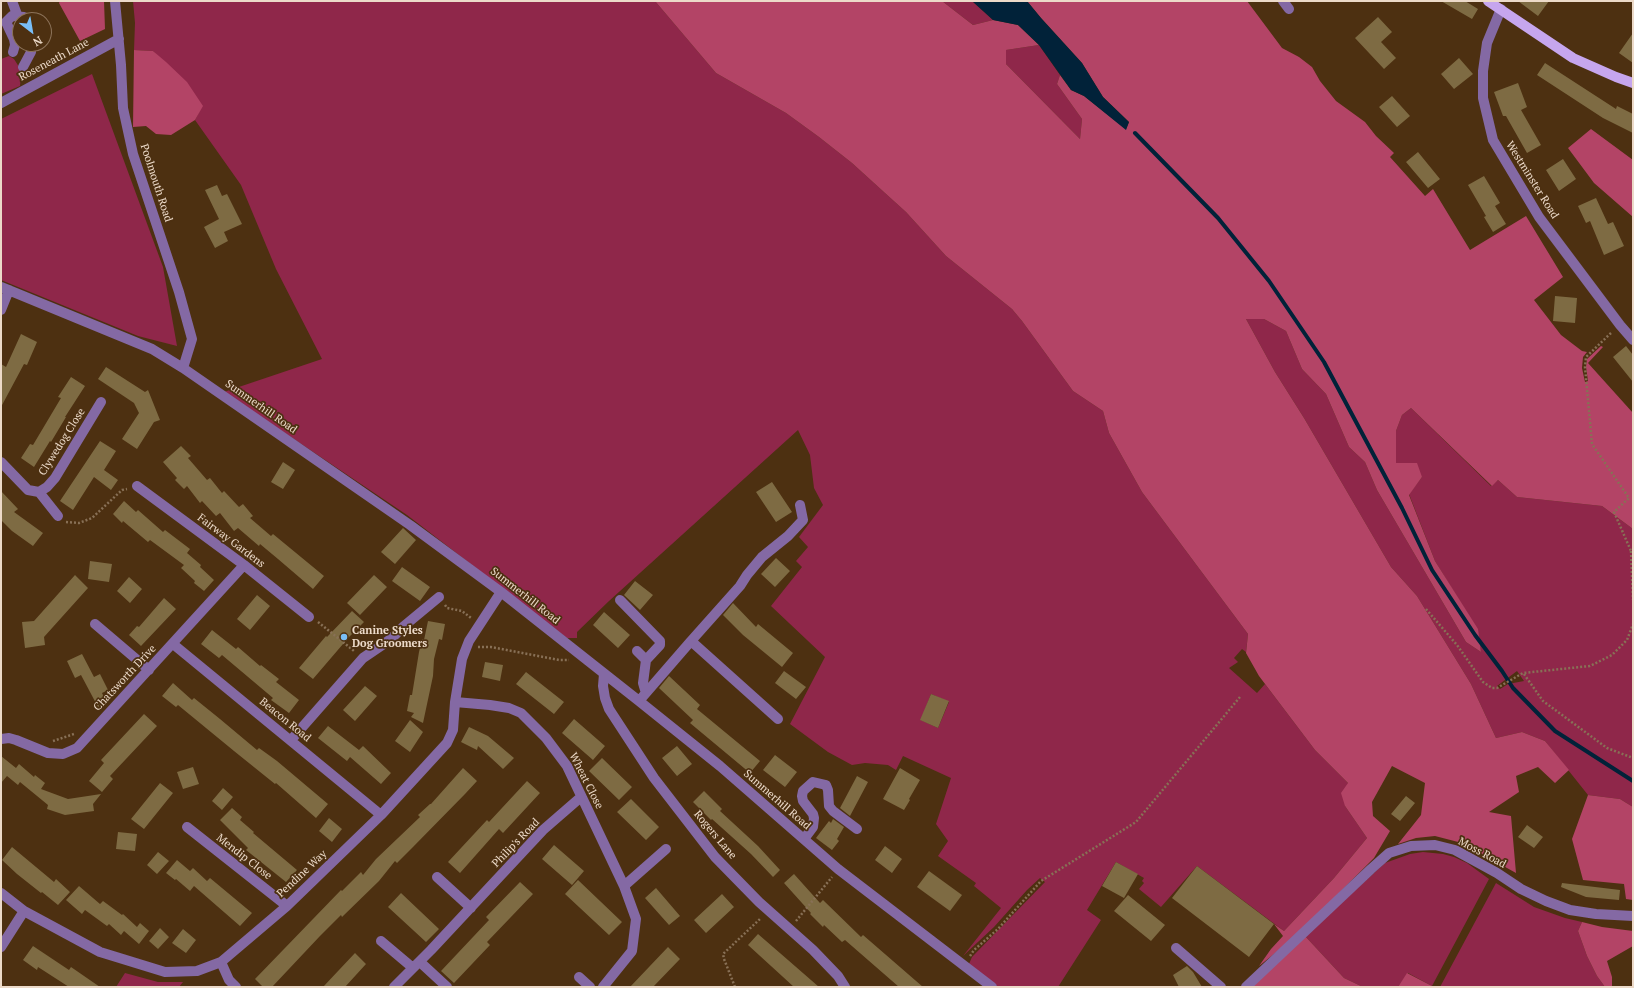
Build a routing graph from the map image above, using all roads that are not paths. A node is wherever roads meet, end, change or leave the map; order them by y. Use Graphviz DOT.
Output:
graph roads {
  1 [pos="12,1"];
  2 [pos="115,1"];
  3 [pos="1488,1"];
  4 [pos="1501,9"];
  5 [pos="18,12"];
  6 [pos="12,16"];
  7 [pos="12,35"];
  8 [pos="119,39"];
  9 [pos="31,52"];
  10 [pos="23,67"];
  11 [pos="1633,83"];
  12 [pos="1,103"];
  13 [pos="5,288"];
  14 [pos="1,310"];
  15 [pos="1633,340"];
  16 [pos="183,368"];
  17 [pos="101,402"];
  18 [pos="1,462"];
  19 [pos="137,486"];
  20 [pos="39,492"];
  21 [pos="800,505"];
  22 [pos="58,516"];
  23 [pos="244,565"];
  24 [pos="502,592"];
  25 [pos="439,597"];
  26 [pos="620,600"];
  27 [pos="309,617"];
  28 [pos="95,624"];
  29 [pos="691,641"];
  30 [pos="173,644"];
  31 [pos="637,652"];
  32 [pos="646,660"];
  33 [pos="149,670"];
  34 [pos="604,674"];
  35 [pos="643,697"];
  36 [pos="455,702"];
  37 [pos="778,719"];
  38 [pos="1,739"];
  39 [pos="291,740"];
  40 [pos="581,797"];
  41 [pos="381,815"];
  42 [pos="187,827"];
  43 [pos="856,829"];
  44 [pos="804,839"];
  45 [pos="666,849"];
  46 [pos="437,877"];
  47 [pos="624,886"];
  48 [pos="1,893"];
  49 [pos="287,906"];
  50 [pos="471,908"];
  51 [pos="24,911"];
  52 [pos="1633,916"];
  53 [pos="381,941"];
  54 [pos="1,947"];
  55 [pos="1176,948"];
  56 [pos="221,962"];
  57 [pos="416,965"];
  58 [pos="579,977"];
  59 [pos="236,987"];
  60 [pos="394,987"];
  61 [pos="447,987"];
  62 [pos="590,987"];
  63 [pos="603,987"];
  64 [pos="845,987"];
  65 [pos="992,987"];
  66 [pos="1221,987"];
  67 [pos="1246,987"];
  1 -- 5 [label="street"];
  2 -- 8 [label="street, Poolmouth Road"];
  3 -- 4 [label="main road"];
  4 -- 11 [label="main road"];
  4 -- 15 [label="street, Westminster Road"];
  6 -- 7 [label="street"];
  8 -- 12 [label="street, Roseneath Lane"];
  8 -- 16 [label="street, Poolmouth Road"];
  9 -- 10 [label="street"];
  13 -- 14 [label="street"];
  13 -- 16 [label="street, Summerhill Road"];
  16 -- 24 [label="street, Summerhill Road"];
  17 -- 20 [label="street, Clywedog Close"];
  18 -- 20 [label="street, Clywedog Close"];
  19 -- 23 [label="street, Fairway Gardens"];
  20 -- 22 [label="street, Clywedog Close"];
  21 -- 29 [label="street"];
  23 -- 27 [label="street, Fairway Gardens"];
  23 -- 30 [label="street, Chatsworth Drive"];
  24 -- 34 [label="street, Summerhill Road"];
  24 -- 36 [label="street, Pendine Way"];
  25 -- 39 [label="street"];
  26 -- 32 [label="street"];
  28 -- 33 [label="street"];
  29 -- 35 [label="street"];
  29 -- 37 [label="street"];
  30 -- 33 [label="street, Chatsworth Drive"];
  30 -- 39 [label="street, Beacon Road"];
  31 -- 32 [label="street"];
  32 -- 35 [label="street"];
  33 -- 38 [label="street, Chatsworth Drive"];
  34 -- 35 [label="street, Summerhill Road"];
  34 -- 64 [label="street, Rogers Lane"];
  35 -- 44 [label="street, Summerhill Road"];
  36 -- 40 [label="street, Wheat Close"];
  36 -- 41 [label="street, Pendine Way"];
  39 -- 41 [label="street, Beacon Road"];
  40 -- 47 [label="street, Wheat Close"];
  40 -- 50 [label="street, Philip's Road"];
  41 -- 49 [label="street, Pendine Way"];
  42 -- 49 [label="street, Mendip Close"];
  43 -- 44 [label="street"];
  44 -- 65 [label="street, Summerhill Road"];
  45 -- 47 [label="street"];
  46 -- 50 [label="street"];
  47 -- 63 [label="street, Wheat Close"];
  48 -- 51 [label="street, Pendine Way"];
  49 -- 56 [label="street, Pendine Way"];
  50 -- 57 [label="street, Philip's Road"];
  51 -- 54 [label="street"];
  51 -- 56 [label="street, Pendine Way"];
  52 -- 67 [label="street, Moss Road"];
  53 -- 57 [label="street"];
  55 -- 66 [label="street"];
  56 -- 59 [label="street"];
  57 -- 60 [label="street, Philip's Road"];
  57 -- 61 [label="street"];
  58 -- 62 [label="street"];
}
